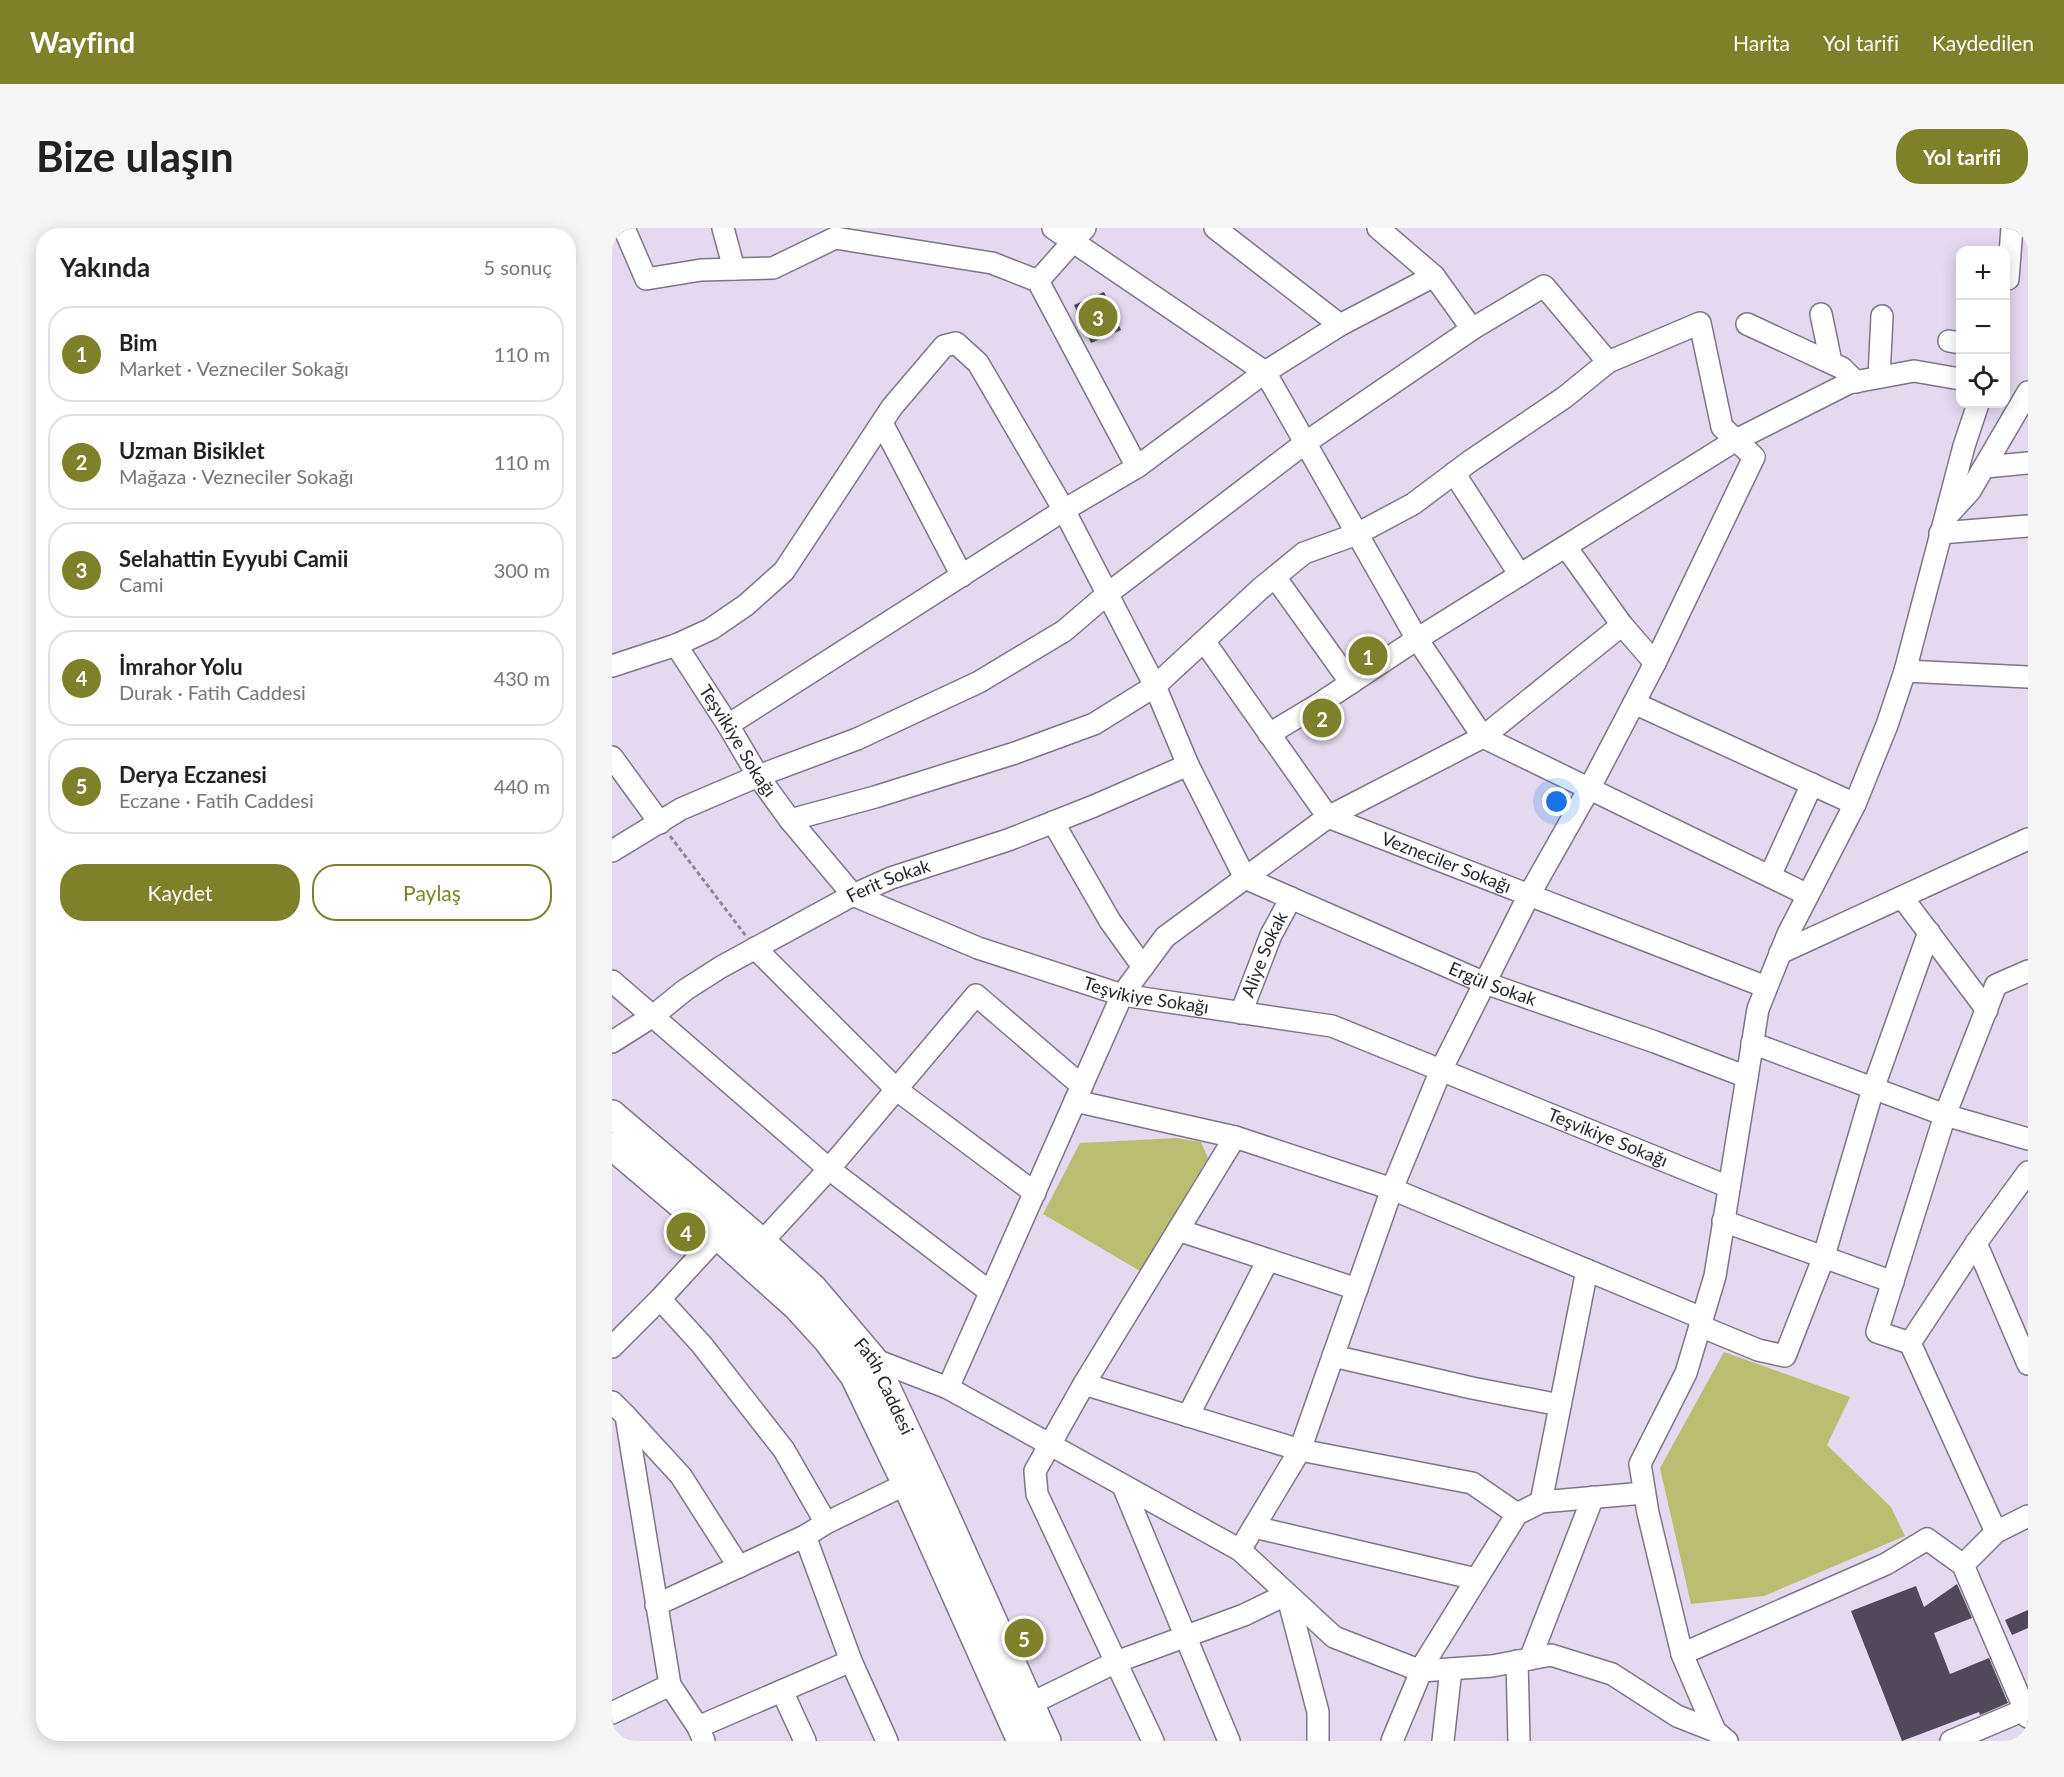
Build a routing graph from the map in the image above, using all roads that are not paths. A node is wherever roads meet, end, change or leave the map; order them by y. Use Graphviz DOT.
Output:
graph roads {
  1 [pos="624,228"];
  2 [pos="723,228"];
  3 [pos="1053,228"];
  4 [pos="1215,228"];
  5 [pos="1378,228"];
  6 [pos="2012,228"];
  7 [pos="1079,235"];
  8 [pos="734,269"];
  9 [pos="1434,276"];
  10 [pos="1038,281"];
  11 [pos="2014,284"];
  12 [pos="1821,314"];
  13 [pos="1882,316"];
  14 [pos="1747,324"];
  15 [pos="1340,325"];
  16 [pos="1472,329"];
  17 [pos="1608,362"];
  18 [pos="1831,362"];
  19 [pos="1265,372"];
  20 [pos="1880,377"];
  21 [pos="1956,378"];
  22 [pos="1856,381"];
  23 [pos="2020,394"];
  24 [pos="1977,408"];
  25 [pos="882,423"];
  26 [pos="1737,440"];
  27 [pos="1305,443"];
  28 [pos="2028,463"];
  29 [pos="1985,466"];
  30 [pos="1137,467"];
  31 [pos="1454,473"];
  32 [pos="1064,510"];
  33 [pos="1942,526"];
  34 [pos="2028,526"];
  35 [pos="1357,534"];
  36 [pos="1566,547"];
  37 [pos="1520,575"];
  38 [pos="962,576"];
  39 [pos="1275,577"];
  40 [pos="1106,595"];
  41 [pos="1622,625"];
  42 [pos="1417,639"];
  43 [pos="1204,641"];
  44 [pos="676,645"];
  45 [pos="1655,663"];
  46 [pos="612,666"];
  47 [pos="1905,671"];
  48 [pos="2028,677"];
  49 [pos="1351,683"];
  50 [pos="1155,686"];
  51 [pos="1634,703"];
  52 [pos="728,724"];
  53 [pos="1269,734"];
  54 [pos="1483,737"];
  55 [pos="612,758"];
  56 [pos="1188,765"];
  57 [pos="758,776"];
  58 [pos="1812,784"];
  59 [pos="1589,789"];
  60 [pos="1855,804"];
  61 [pos="1328,817"];
  62 [pos="790,820"];
  63 [pos="1053,822"];
  64 [pos="660,823"];
  65 [pos="2028,839"];
  66 [pos="612,850"];
  67 [pos="1770,876"];
  68 [pos="1245,878"];
  69 [pos="853,895"];
  70 [pos="1529,895"];
  71 [pos="1808,895"];
  72 [pos="1902,897"];
  73 [pos="1291,898"];
  74 [pos="1929,932"];
  75 [pos="755,948"];
  76 [pos="1780,953"];
  77 [pos="1143,966"];
  78 [pos="2028,971"];
  79 [pos="612,981"];
  80 [pos="1485,983"];
  81 [pos="1766,987"];
  82 [pos="1122,995"];
  83 [pos="1987,1010"];
  84 [pos="1241,1013"];
  85 [pos="653,1016"];
  86 [pos="612,1042"];
  87 [pos="1752,1044"];
  88 [pos="1441,1070"];
  89 [pos="1747,1077"];
  90 [pos="1873,1089"];
  91 [pos="897,1090"];
  92 [pos="1079,1093"];
  93 [pos="612,1114"];
  94 [pos="1945,1115"];
  95 [pos="1235,1137"];
  96 [pos="2028,1139"];
  97 [pos="612,1146"];
  98 [pos="643,1156"];
  99 [pos="829,1169"];
  100 [pos="2028,1172"];
  101 [pos="1729,1187"];
  102 [pos="1392,1189"];
  103 [pos="1035,1193"];
  104 [pos="1723,1221"];
  105 [pos="1178,1230"];
  106 [pos="718,1236"];
  107 [pos="762,1242"];
  108 [pos="1976,1243"];
  109 [pos="1823,1259"];
  110 [pos="1268,1260"];
  111 [pos="1587,1270"];
  112 [pos="1893,1282"];
  113 [pos="1357,1289"];
  114 [pos="990,1292"];
  115 [pos="660,1299"];
  116 [pos="1701,1322"];
  117 [pos="1910,1343"];
  118 [pos="612,1347"];
  119 [pos="1333,1356"];
  120 [pos="873,1359"];
  121 [pos="2028,1364"];
  122 [pos="1084,1384"];
  123 [pos="948,1388"];
  124 [pos="1560,1405"];
  125 [pos="619,1409"];
  126 [pos="1188,1416"];
  127 [pos="1050,1445"];
  128 [pos="1300,1450"];
  129 [pos="906,1484"];
  130 [pos="1123,1486"];
  131 [pos="1644,1493"];
  132 [pos="1593,1497"];
  133 [pos="1541,1502"];
  134 [pos="1517,1514"];
  135 [pos="2028,1516"];
  136 [pos="826,1523"];
  137 [pos="1254,1527"];
  138 [pos="1996,1532"];
  139 [pos="805,1536"];
  140 [pos="1240,1550"];
  141 [pos="1963,1565"];
  142 [pos="740,1567"];
  143 [pos="1476,1579"];
  144 [pos="1287,1594"];
  145 [pos="656,1605"];
  146 [pos="1186,1636"];
  147 [pos="1682,1654"];
  148 [pos="1524,1660"];
  149 [pos="851,1661"];
  150 [pos="1116,1662"];
  151 [pos="1451,1669"];
  152 [pos="1421,1671"];
  153 [pos="670,1685"];
  154 [pos="782,1691"];
  155 [pos="1030,1704"];
  156 [pos="2027,1712"];
  157 [pos="612,1713"];
  158 [pos="701,1734"];
  159 [pos="1705,1734"];
  160 [pos="805,1741"];
  161 [pos="887,1741"];
  162 [pos="1021,1741"];
  163 [pos="1047,1741"];
  164 [pos="1154,1741"];
  165 [pos="1229,1741"];
  166 [pos="1318,1741"];
  167 [pos="1392,1741"];
  168 [pos="1443,1741"];
  169 [pos="1519,1741"];
  170 [pos="1951,1741"];
  1 -- 8 [label="street"];
  2 -- 8 [label="street"];
  3 -- 7 [label="street"];
  4 -- 15 [label="street"];
  5 -- 9 [label="street"];
  6 -- 11 [label="street"];
  7 -- 10 [label="street"];
  7 -- 19 [label="street"];
  8 -- 10 [label="street"];
  9 -- 15 [label="street"];
  9 -- 16 [label="street"];
  10 -- 30 [label="street"];
  12 -- 18 [label="street"];
  13 -- 20 [label="street"];
  14 -- 18 [label="street"];
  15 -- 19 [label="street"];
  16 -- 17 [label="street"];
  16 -- 27 [label="street"];
  17 -- 26 [label="street"];
  17 -- 31 [label="street"];
  18 -- 22 [label="street"];
  19 -- 27 [label="street"];
  19 -- 30 [label="street"];
  20 -- 21 [label="street"];
  20 -- 22 [label="street"];
  22 -- 26 [label="street"];
  23 -- 29 [label="street"];
  24 -- 33 [label="street"];
  25 -- 32 [label="street"];
  25 -- 38 [label="street"];
  25 -- 44 [label="street"];
  26 -- 36 [label="street"];
  26 -- 45 [label="street"];
  27 -- 35 [label="street"];
  27 -- 40 [label="street"];
  28 -- 29 [label="street"];
  29 -- 33 [label="street"];
  30 -- 32 [label="street"];
  31 -- 35 [label="street"];
  31 -- 37 [label="street"];
  32 -- 38 [label="street"];
  32 -- 40 [label="street"];
  33 -- 34 [label="street"];
  33 -- 47 [label="street"];
  35 -- 39 [label="street"];
  35 -- 42 [label="street"];
  36 -- 37 [label="street"];
  36 -- 41 [label="street"];
  37 -- 42 [label="street"];
  38 -- 52 [label="street"];
  39 -- 43 [label="street"];
  39 -- 49 [label="street"];
  40 -- 50 [label="street"];
  40 -- 57 [label="street"];
  41 -- 45 [label="street"];
  41 -- 54 [label="street"];
  42 -- 49 [label="street"];
  42 -- 54 [label="street"];
  43 -- 50 [label="street"];
  43 -- 53 [label="street"];
  44 -- 46 [label="street"];
  44 -- 52 [label="street, Teşvikiye Sokağı"];
  45 -- 51 [label="street"];
  47 -- 48 [label="street"];
  47 -- 60 [label="street"];
  49 -- 53 [label="street"];
  50 -- 56 [label="street"];
  50 -- 62 [label="street"];
  51 -- 58 [label="street"];
  51 -- 59 [label="street"];
  52 -- 57 [label="street, Teşvikiye Sokağı"];
  53 -- 61 [label="street"];
  54 -- 59 [label="street"];
  54 -- 61 [label="street"];
  55 -- 64 [label="street"];
  56 -- 63 [label="street, Ferit Sokak"];
  56 -- 68 [label="street"];
  57 -- 62 [label="street, Teşvikiye Sokağı"];
  57 -- 64 [label="street"];
  58 -- 60 [label="street"];
  58 -- 67 [label="street"];
  59 -- 67 [label="street"];
  59 -- 70 [label="street"];
  60 -- 71 [label="street"];
  61 -- 68 [label="street"];
  61 -- 70 [label="street, Vezneciler Sokağı"];
  62 -- 69 [label="street, Teşvikiye Sokağı"];
  63 -- 69 [label="street, Ferit Sokak"];
  63 -- 77 [label="street"];
  64 -- 66 [label="street"];
  65 -- 72 [label="street"];
  67 -- 71 [label="street"];
  68 -- 73 [label="street, Ergül Sokak"];
  68 -- 77 [label="street"];
  69 -- 75 [label="street, Ferit Sokak"];
  69 -- 82 [label="street, Teşvikiye Sokağı"];
  70 -- 80 [label="street"];
  70 -- 81 [label="street, Vezneciler Sokağı"];
  71 -- 76 [label="street"];
  72 -- 74 [label="street"];
  72 -- 76 [label="street"];
  73 -- 80 [label="street, Ergül Sokak"];
  73 -- 84 [label="street, Aliye Sokak"];
  74 -- 83 [label="street"];
  74 -- 90 [label="street"];
  75 -- 85 [label="street, Ferit Sokak"];
  75 -- 91 [label="street"];
  76 -- 81 [label="street"];
  77 -- 82 [label="street"];
  78 -- 83 [label="street"];
  79 -- 85 [label="street"];
  80 -- 88 [label="street"];
  80 -- 89 [label="street, Ergül Sokak"];
  81 -- 87 [label="street"];
  82 -- 84 [label="street, Teşvikiye Sokağı"];
  82 -- 92 [label="street"];
  83 -- 94 [label="street"];
  84 -- 88 [label="street, Teşvikiye Sokağı"];
  85 -- 86 [label="street, Ferit Sokak"];
  85 -- 99 [label="street"];
  87 -- 89 [label="street"];
  87 -- 90 [label="street"];
  88 -- 101 [label="street, Teşvikiye Sokağı"];
  88 -- 102 [label="street"];
  89 -- 101 [label="street"];
  90 -- 94 [label="street"];
  90 -- 109 [label="street"];
  91 -- 92 [label="street"];
  91 -- 99 [label="street"];
  91 -- 103 [label="street"];
  92 -- 95 [label="street"];
  92 -- 103 [label="street"];
  93 -- 98 [label="main road, Fatih Caddesi"];
  94 -- 96 [label="street"];
  94 -- 112 [label="street"];
  95 -- 102 [label="street"];
  95 -- 105 [label="street"];
  97 -- 98 [label="main road"];
  98 -- 106 [label="main road"];
  98 -- 107 [label="main road, Fatih Caddesi"];
  99 -- 107 [label="street"];
  99 -- 114 [label="street"];
  100 -- 108 [label="street"];
  101 -- 104 [label="street"];
  102 -- 111 [label="street"];
  102 -- 113 [label="street"];
  103 -- 114 [label="street"];
  104 -- 109 [label="street"];
  104 -- 116 [label="street"];
  105 -- 110 [label="street"];
  105 -- 122 [label="street"];
  106 -- 115 [label="street"];
  106 -- 129 [label="main road"];
  107 -- 120 [label="main road, Fatih Caddesi"];
  108 -- 117 [label="street"];
  108 -- 121 [label="street"];
  109 -- 112 [label="street"];
  109 -- 116 [label="street"];
  110 -- 113 [label="street"];
  110 -- 126 [label="street"];
  111 -- 116 [label="street"];
  111 -- 124 [label="street"];
  112 -- 117 [label="street"];
  113 -- 119 [label="street"];
  114 -- 123 [label="street"];
  115 -- 118 [label="street"];
  115 -- 136 [label="street"];
  116 -- 131 [label="street"];
  117 -- 138 [label="street"];
  119 -- 124 [label="street"];
  119 -- 128 [label="street"];
  120 -- 123 [label="street"];
  120 -- 155 [label="main road, Fatih Caddesi"];
  122 -- 126 [label="street"];
  122 -- 127 [label="street"];
  123 -- 127 [label="street"];
  124 -- 133 [label="street"];
  125 -- 142 [label="street"];
  125 -- 145 [label="street"];
  126 -- 128 [label="street"];
  127 -- 130 [label="street"];
  127 -- 150 [label="street"];
  128 -- 134 [label="street"];
  128 -- 137 [label="street"];
  129 -- 136 [label="street"];
  129 -- 162 [label="main road"];
  130 -- 140 [label="street"];
  130 -- 146 [label="street"];
  131 -- 132 [label="street"];
  131 -- 147 [label="street"];
  132 -- 133 [label="street"];
  132 -- 148 [label="street"];
  133 -- 134 [label="street"];
  134 -- 143 [label="street"];
  135 -- 138 [label="street"];
  136 -- 139 [label="street"];
  137 -- 140 [label="street"];
  137 -- 143 [label="street"];
  138 -- 141 [label="street"];
  139 -- 142 [label="street"];
  139 -- 149 [label="street"];
  140 -- 144 [label="street"];
  141 -- 147 [label="street"];
  141 -- 156 [label="street"];
  142 -- 145 [label="street"];
  143 -- 152 [label="street"];
  144 -- 146 [label="street"];
  144 -- 152 [label="street"];
  144 -- 166 [label="street"];
  145 -- 153 [label="street"];
  146 -- 150 [label="street"];
  146 -- 165 [label="street"];
  147 -- 159 [label="street"];
  148 -- 151 [label="street"];
  148 -- 159 [label="street"];
  148 -- 169 [label="street"];
  149 -- 154 [label="street"];
  149 -- 161 [label="street"];
  150 -- 155 [label="street"];
  150 -- 164 [label="street"];
  151 -- 152 [label="street"];
  151 -- 168 [label="street"];
  152 -- 167 [label="street"];
  153 -- 157 [label="street"];
  153 -- 158 [label="street"];
  154 -- 158 [label="street"];
  154 -- 160 [label="street"];
  155 -- 163 [label="main road, Fatih Caddesi"];
  156 -- 170 [label="street"];
}
